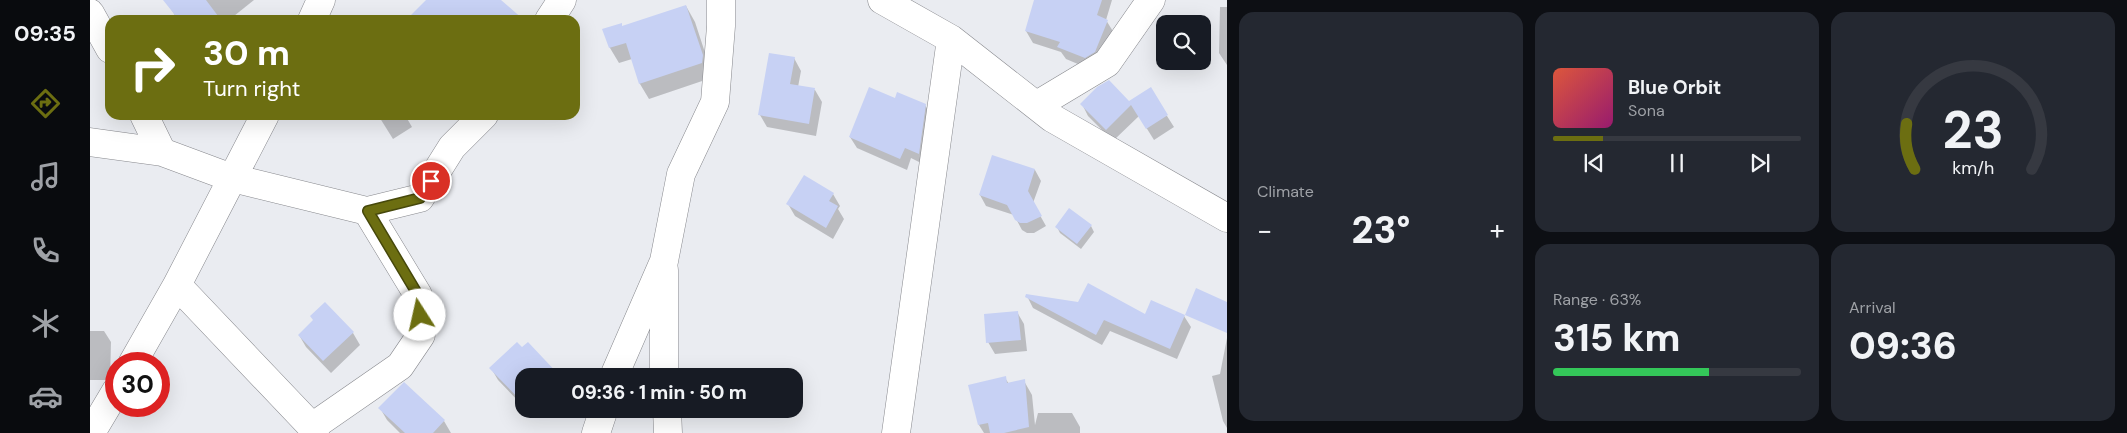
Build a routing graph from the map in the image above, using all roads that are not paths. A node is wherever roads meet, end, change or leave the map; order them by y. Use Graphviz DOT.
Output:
graph roads {
  1 [pos="321,0"];
  2 [pos="562,0"];
  3 [pos="721,0"];
  4 [pos="882,0"];
  5 [pos="1151,0"];
  6 [pos="90,13"];
  7 [pos="314,15"];
  8 [pos="552,15"];
  9 [pos="951,39"];
  10 [pos="105,40"];
  11 [pos="1037,105"];
  12 [pos="146,120"];
  13 [pos="262,120"];
  14 [pos="479,120"];
  15 [pos="90,142"];
  16 [pos="162,152"];
  17 [pos="232,178"];
  18 [pos="368,211"];
  19 [pos="1227,218"];
  20 [pos="664,261"];
  21 [pos="177,285"];
  22 [pos="139,352"];
  23 [pos="617,368"];
  24 [pos="664,368"];
  25 [pos="105,409"];
  26 [pos="601,418"];
  27 [pos="667,418"];
  28 [pos="313,430"];
  29 [pos="91,433"];
  30 [pos="596,433"];
  31 [pos="668,433"];
  32 [pos="896,433"];
  1 -- 7 [label="street"];
  2 -- 8 [label="street"];
  3 -- 20 [label="street"];
  4 -- 9 [label="street"];
  5 -- 11 [label="street"];
  6 -- 10 [label="street"];
  9 -- 11 [label="street"];
  9 -- 32 [label="street"];
  11 -- 19 [label="street"];
  12 -- 16 [label="street"];
  13 -- 17 [label="street"];
  14 -- 18 [label="street"];
  15 -- 16 [label="street"];
  16 -- 17 [label="street"];
  17 -- 18 [label="street"];
  17 -- 21 [label="street"];
  18 -- 28 [label="street"];
  20 -- 23 [label="street"];
  20 -- 24 [label="street"];
  21 -- 22 [label="street"];
  21 -- 28 [label="street"];
  25 -- 29 [label="street"];
  26 -- 30 [label="street"];
  27 -- 31 [label="street"];
}
